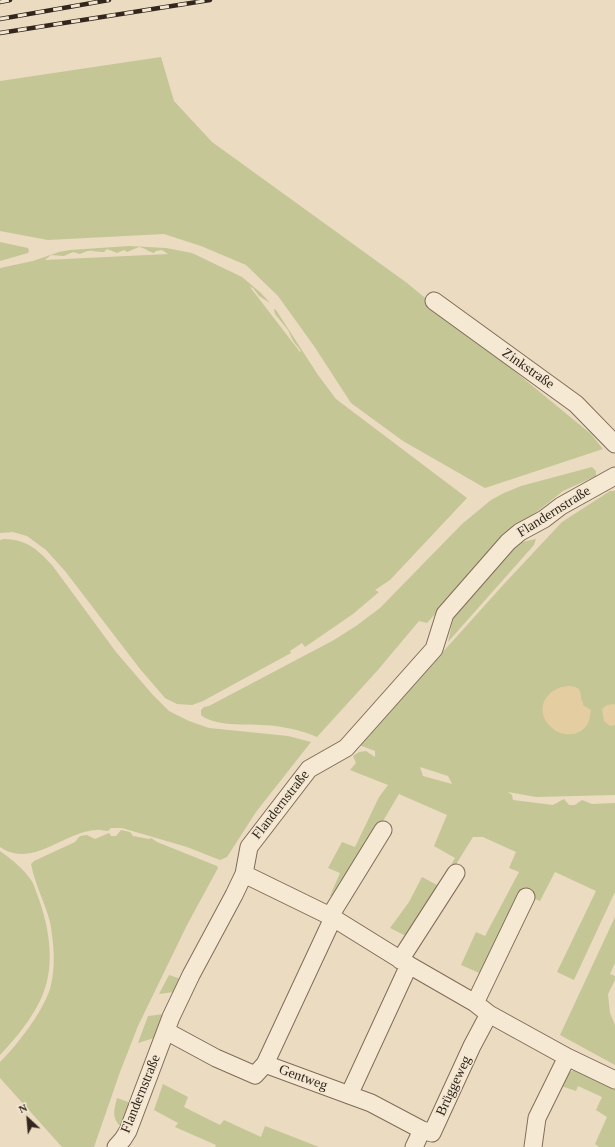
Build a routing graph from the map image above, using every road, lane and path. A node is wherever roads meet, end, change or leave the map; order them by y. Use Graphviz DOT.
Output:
graph roads {
  1 [pos="434,301"];
  2 [pos="615,444"];
  3 [pos="615,476"];
  4 [pos="383,830"];
  5 [pos="456,872"];
  6 [pos="244,874"];
  7 [pos="526,897"];
  8 [pos="332,917"];
  9 [pos="405,963"];
  10 [pos="475,1003"];
  11 [pos="489,1014"];
  12 [pos="166,1031"];
  13 [pos="567,1057"];
  14 [pos="265,1064"];
  15 [pos="615,1080"];
  16 [pos="349,1095"];
  17 [pos="422,1130"];
  18 [pos="116,1147"];
  19 [pos="414,1147"];
  20 [pos="533,1147"];
  1 -- 2 [label="street, Zinkstraße"];
  3 -- 6 [label="street, Flandernstraße"];
  4 -- 8 [label="street"];
  5 -- 9 [label="street"];
  6 -- 8 [label="street"];
  6 -- 12 [label="street, Flandernstraße"];
  7 -- 10 [label="street"];
  8 -- 9 [label="street"];
  8 -- 14 [label="street"];
  9 -- 10 [label="street"];
  9 -- 16 [label="street"];
  10 -- 11 [label="street"];
  11 -- 13 [label="street"];
  11 -- 17 [label="street, Brüggeweg"];
  12 -- 14 [label="street, Gentweg"];
  12 -- 18 [label="street, Flandernstraße"];
  13 -- 15 [label="street"];
  13 -- 20 [label="street"];
  14 -- 16 [label="street, Gentweg"];
  16 -- 17 [label="street, Gentweg"];
  17 -- 19 [label="street"];
}
